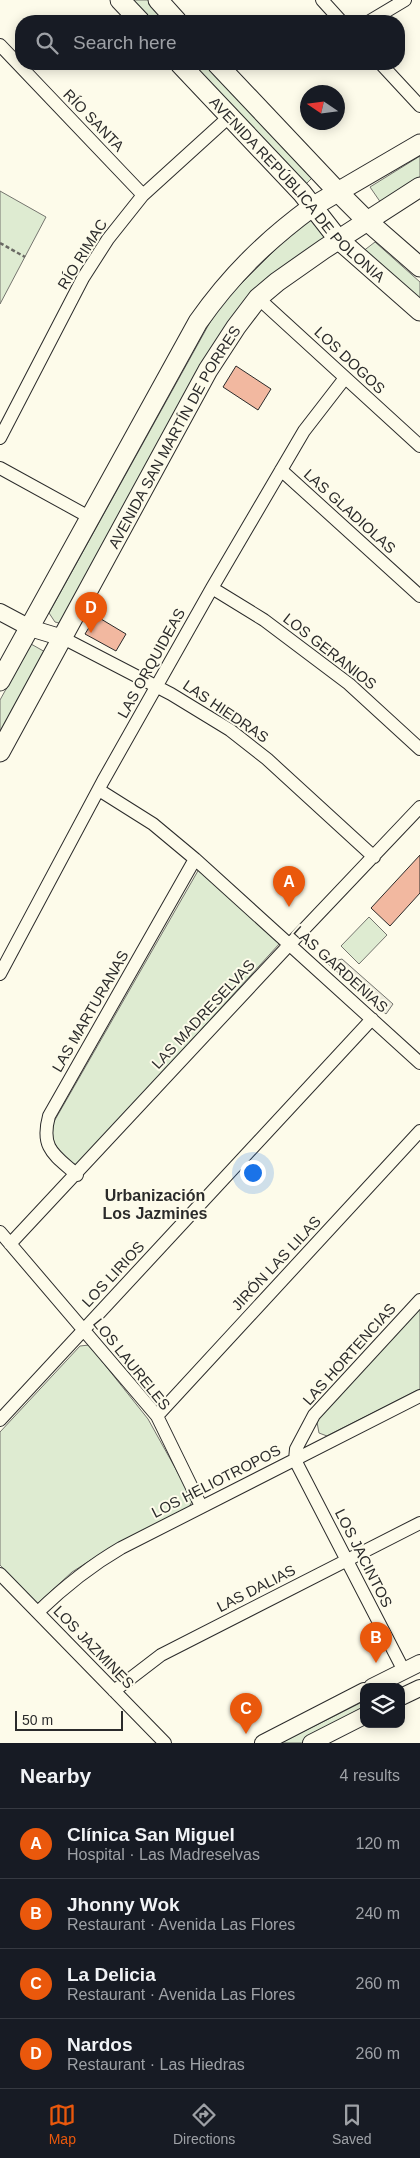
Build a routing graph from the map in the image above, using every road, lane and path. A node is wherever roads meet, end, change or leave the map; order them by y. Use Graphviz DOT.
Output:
graph roads {
  1 [pos="120,0"];
  2 [pos="158,0"];
  3 [pos="322,0"];
  4 [pos="405,0"];
  5 [pos="134,15"];
  6 [pos="172,15"];
  7 [pos="336,15"];
  8 [pos="380,15"];
  9 [pos="0,45"];
  10 [pos="15,61"];
  11 [pos="24,70"];
  12 [pos="186,70"];
  13 [pos="223,70"];
  14 [pos="387,70"];
  15 [pos="420,106"];
  16 [pos="230,116"];
  17 [pos="420,144"];
  18 [pos="420,186"];
  19 [pos="338,192"];
  20 [pos="143,195"];
  21 [pos="312,207"];
  22 [pos="366,220"];
  23 [pos="338,239"];
  24 [pos="0,243"];
  25 [pos="25,257"];
  26 [pos="420,267"];
  27 [pos="258,298"];
  28 [pos="420,311"];
  29 [pos="346,378"];
  30 [pos="0,438"];
  31 [pos="420,446"];
  32 [pos="0,468"];
  33 [pos="281,470"];
  34 [pos="91,518"];
  35 [pos="212,588"];
  36 [pos="420,596"];
  37 [pos="0,612"];
  38 [pos="30,628"];
  39 [pos="63,638"];
  40 [pos="0,681"];
  41 [pos="157,686"];
  42 [pos="420,749"];
  43 [pos="0,752"];
  44 [pos="99,790"];
  45 [pos="420,807"];
  46 [pos="374,857"];
  47 [pos="195,859"];
  48 [pos="288,945"];
  49 [pos="0,974"];
  50 [pos="372,1019"];
  51 [pos="420,1063"];
  52 [pos="420,1131"];
  53 [pos="77,1175"];
  54 [pos="0,1232"];
  55 [pos="10,1244"];
  56 [pos="420,1300"];
  57 [pos="83,1330"];
  58 [pos="420,1396"];
  59 [pos="2,1412"];
  60 [pos="157,1416"];
  61 [pos="295,1460"];
  62 [pos="201,1506"];
  63 [pos="420,1523"];
  64 [pos="348,1559"];
  65 [pos="0,1574"];
  66 [pos="38,1612"];
  67 [pos="420,1663"];
  68 [pos="404,1671"];
  69 [pos="380,1683"];
  70 [pos="420,1688"];
  71 [pos="114,1691"];
  72 [pos="360,1693"];
  73 [pos="405,1695"];
  74 [pos="360,1718"];
  75 [pos="165,1743"];
  76 [pos="263,1743"];
  77 [pos="311,1743"];
  1 -- 5 [label="main road"];
  2 -- 6 [label="main road"];
  3 -- 7 [label="street"];
  4 -- 8 [label="street"];
  9 -- 10 [label="street, RÍO SANTA"];
  11 -- 20 [label="street, RÍO SANTA"];
  12 -- 16 [label="main road, AVENIDA REPÚBLICA DE POLONIA"];
  13 -- 19 [label="main road, AVENIDA REPÚBLICA DE POLONIA"];
  14 -- 15 [label="street"];
  16 -- 20 [label="street, RÍO RIMAC"];
  16 -- 21 [label="main road, AVENIDA REPÚBLICA DE POLONIA"];
  17 -- 19 [label="main road"];
  18 -- 22 [label="main road, AVENIDA SAN MARTÍN DE PORRES"];
  19 -- 21 [label="main road"];
  19 -- 22 [label="main road, AVENIDA REPÚBLICA DE POLONIA"];
  20 -- 30 [label="street, RÍO RIMAC"];
  21 -- 23 [label="main road, AVENIDA REPÚBLICA DE POLONIA"];
  21 -- 34 [label="main road"];
  22 -- 23 [label="main road, AVENIDA SAN MARTÍN DE PORRES"];
  22 -- 26 [label="main road, AVENIDA REPÚBLICA DE POLONIA"];
  23 -- 27 [label="main road, AVENIDA SAN MARTÍN DE PORRES"];
  23 -- 28 [label="main road, AVENIDA REPÚBLICA DE POLONIA"];
  24 -- 25 [label="path"];
  27 -- 29 [label="street, LOS DOGOS"];
  27 -- 39 [label="main road, AVENIDA SAN MARTÍN DE PORRES"];
  29 -- 31 [label="street, LOS DOGOS"];
  29 -- 33 [label="street, LAS ORQUIDEAS"];
  32 -- 34 [label="street"];
  33 -- 35 [label="street, LAS ORQUIDEAS"];
  33 -- 36 [label="street, LAS GLADIOLAS"];
  34 -- 38 [label="main road"];
  35 -- 41 [label="street, LAS ORQUIDEAS"];
  35 -- 42 [label="street, LOS GERANIOS"];
  37 -- 38 [label="street"];
  38 -- 39 [label="street"];
  38 -- 40 [label="main road"];
  39 -- 41 [label="street, LAS HIEDRAS"];
  39 -- 43 [label="main road, AVENIDA SAN MARTÍN DE PORRES"];
  41 -- 44 [label="street, LAS ORQUIDEAS"];
  41 -- 46 [label="street, LAS HIEDRAS"];
  44 -- 47 [label="street, LAS GARDENIAS"];
  44 -- 49 [label="street, LAS ORQUIDEAS"];
  45 -- 46 [label="street, LAS MADRESELVAS"];
  46 -- 48 [label="street, LAS MADRESELVAS"];
  47 -- 48 [label="street, LAS GARDENIAS"];
  47 -- 53 [label="street, LAS MARTURANAS"];
  48 -- 50 [label="street, LAS GARDENIAS"];
  48 -- 53 [label="street, LAS MADRESELVAS"];
  50 -- 51 [label="street, LAS GARDENIAS"];
  50 -- 57 [label="street, LOS LIRIOS"];
  52 -- 60 [label="street, JIRÓN LAS LILAS"];
  53 -- 55 [label="street, LAS MADRESELVAS"];
  54 -- 55 [label="street, LOS LAURELES"];
  55 -- 57 [label="street, LOS LAURELES"];
  56 -- 61 [label="street, LAS HORTENCIAS"];
  57 -- 59 [label="street, LOS LIRIOS"];
  57 -- 60 [label="street, LOS LAURELES"];
  58 -- 61 [label="street, LOS HELIOTROPOS"];
  60 -- 62 [label="street, LOS LAURELES"];
  61 -- 62 [label="street, LOS HELIOTROPOS"];
  61 -- 64 [label="street, LOS JACINTOS"];
  62 -- 66 [label="street, LOS HELIOTROPOS"];
  63 -- 64 [label="street, LAS DALIAS"];
  64 -- 68 [label="street, LOS JACINTOS"];
  64 -- 71 [label="street, LAS DALIAS"];
  65 -- 66 [label="street, LOS JAZMINES"];
  66 -- 71 [label="street, LOS JAZMINES"];
  67 -- 68 [label="street"];
  68 -- 69 [label="street"];
  70 -- 73 [label="street"];
  71 -- 75 [label="street, LOS JAZMINES"];
  72 -- 76 [label="street"];
  74 -- 77 [label="street"];
}
